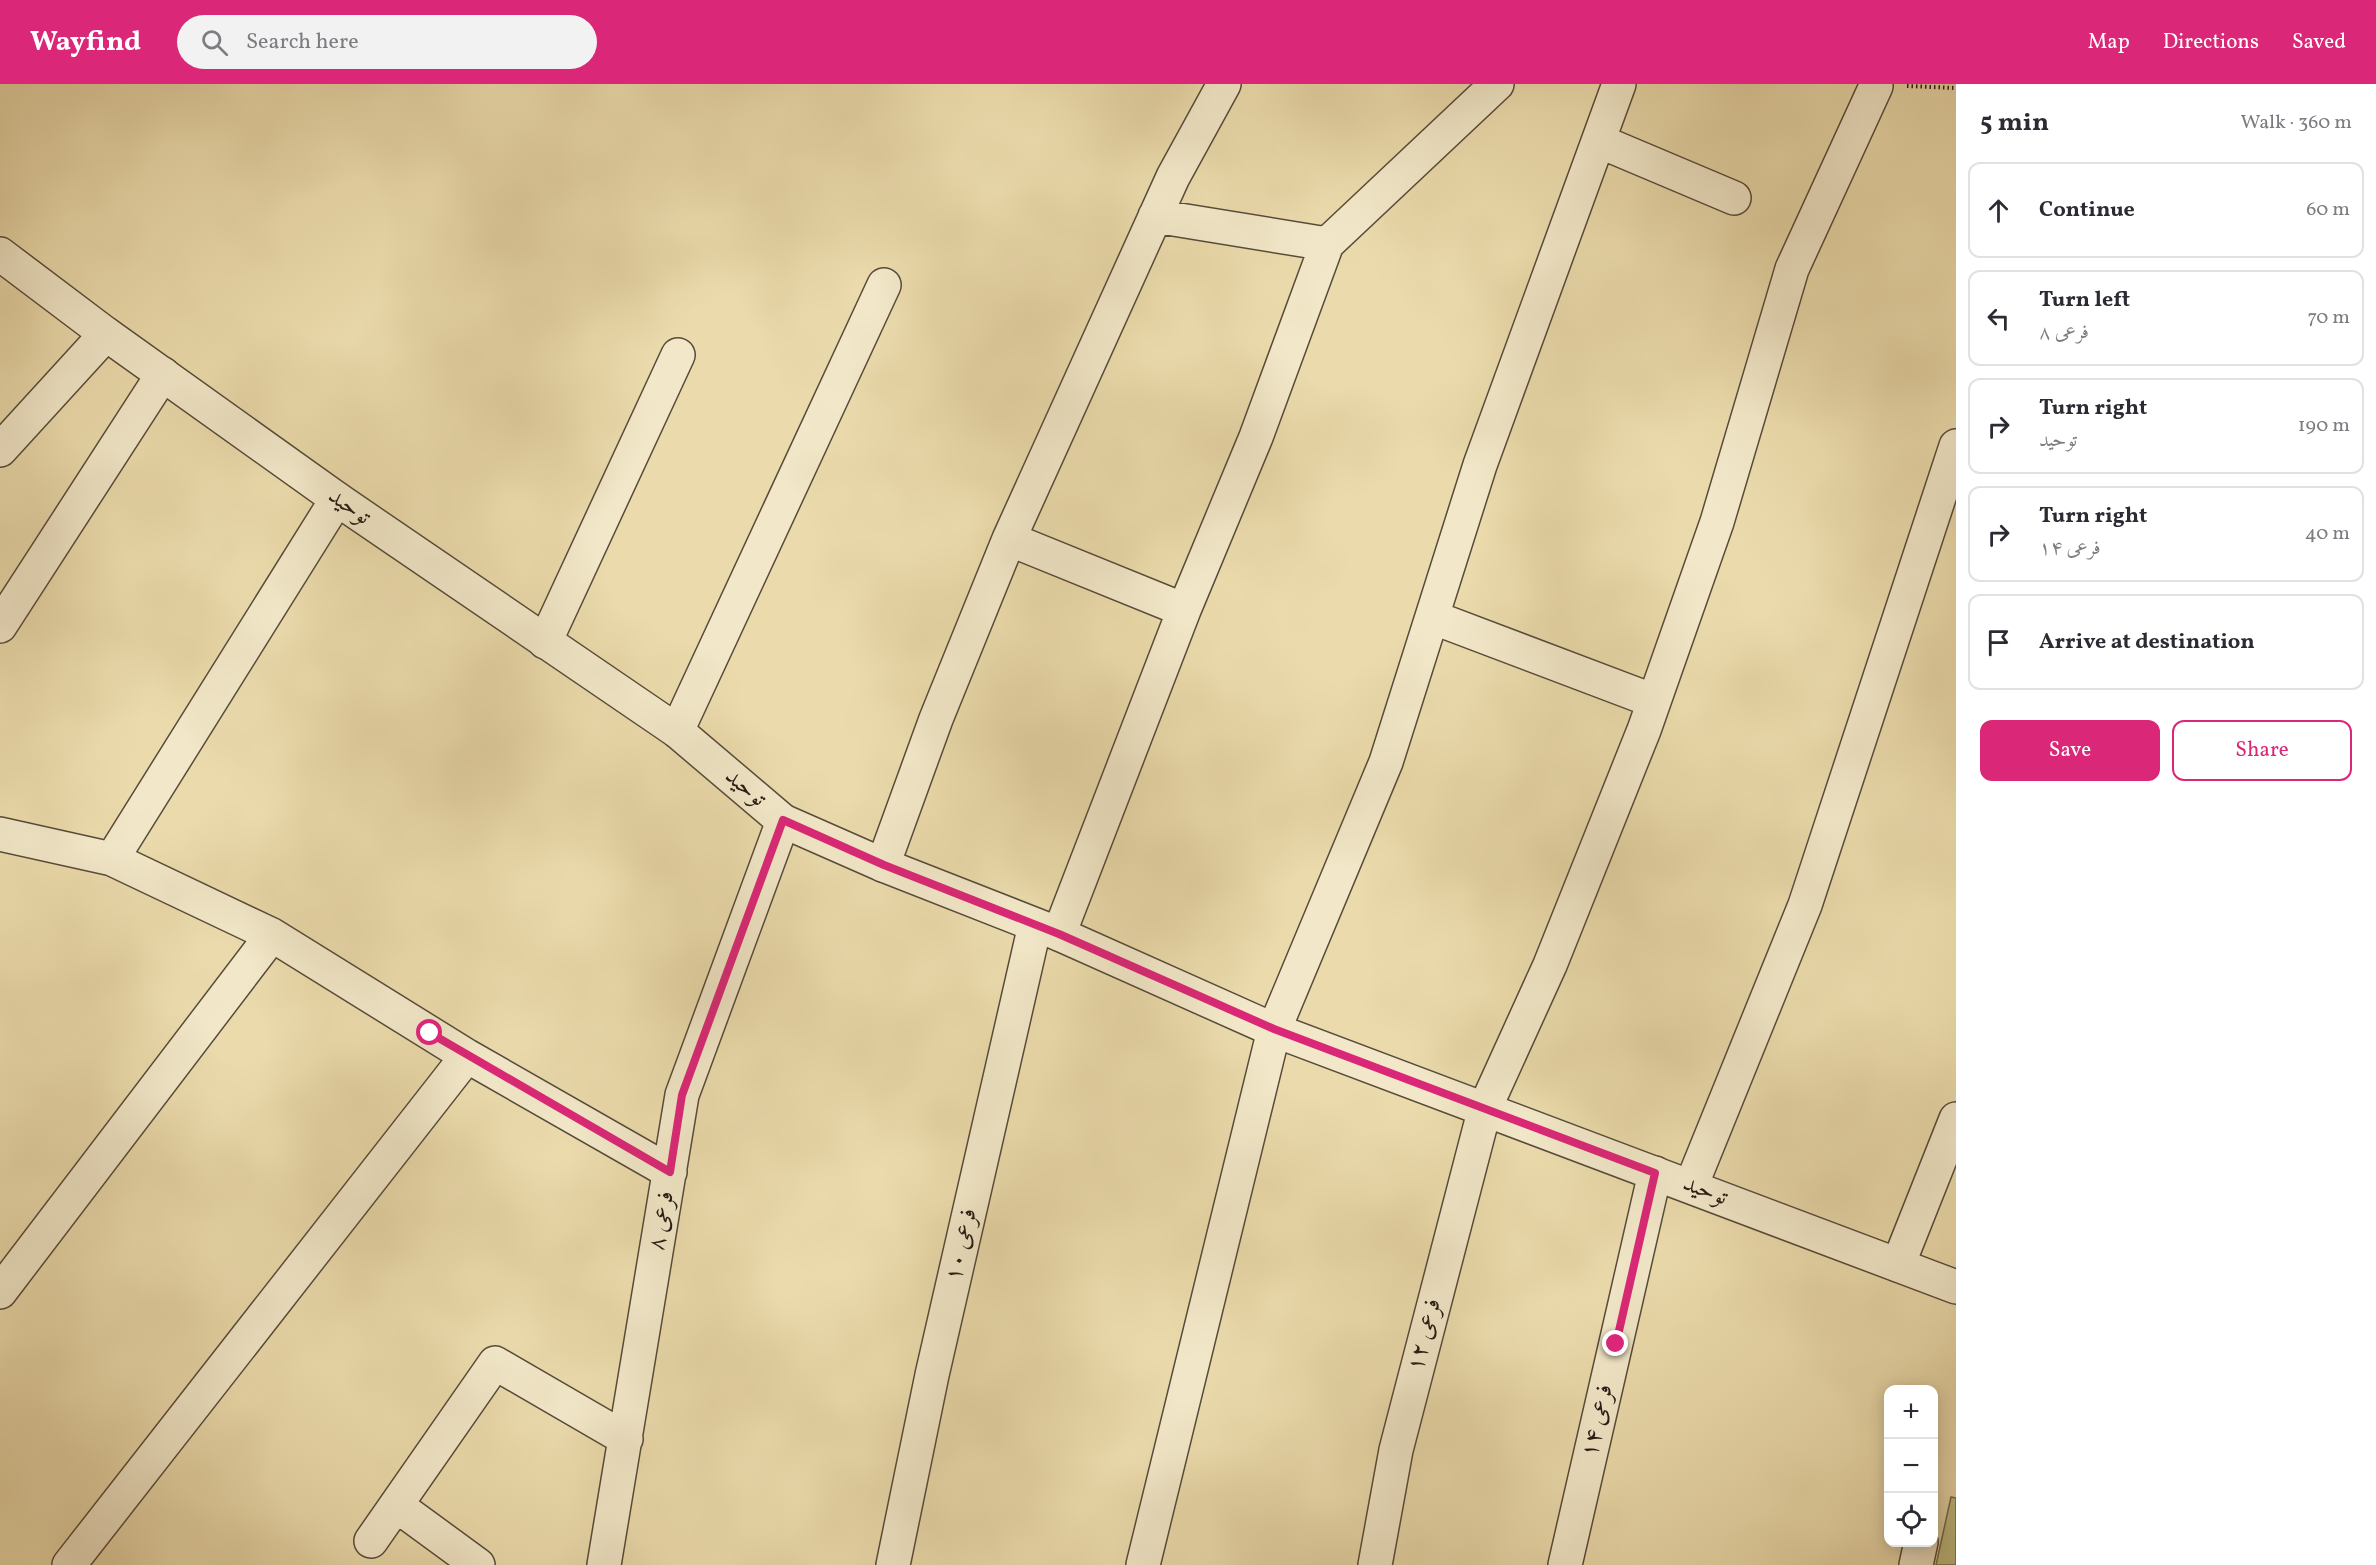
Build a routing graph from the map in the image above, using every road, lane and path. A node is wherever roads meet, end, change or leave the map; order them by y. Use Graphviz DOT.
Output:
graph roads {
  1 [pos="1224,84"];
  2 [pos="1497,84"];
  3 [pos="1619,84"];
  4 [pos="1876,86"];
  5 [pos="1956,87"];
  6 [pos="1599,141"];
  7 [pos="1734,198"];
  8 [pos="1155,216"];
  9 [pos="1327,244"];
  10 [pos="0,254"];
  11 [pos="884,285"];
  12 [pos="106,334"];
  13 [pos="678,355"];
  14 [pos="163,374"];
  15 [pos="1956,446"];
  16 [pos="0,450"];
  17 [pos="337,499"];
  18 [pos="1009,539"];
  19 [pos="1184,610"];
  20 [pos="1432,617"];
  21 [pos="0,626"];
  22 [pos="545,642"];
  23 [pos="1654,701"];
  24 [pos="678,731"];
  25 [pos="783,820"];
  26 [pos="0,834"];
  27 [pos="112,859"];
  28 [pos="884,865"];
  29 [pos="1047,930"];
  30 [pos="272,935"];
  31 [pos="1274,1029"];
  32 [pos="467,1056"];
  33 [pos="1485,1108"];
  34 [pos="1956,1119"];
  35 [pos="670,1172"];
  36 [pos="1655,1173"];
  37 [pos="1691,1186"];
  38 [pos="1898,1265"];
  39 [pos="1956,1287"];
  40 [pos="0,1292"];
  41 [pos="626,1439"];
  42 [pos="396,1505"];
  43 [pos="371,1541"];
  44 [pos="1920,1547"];
  45 [pos="69,1565"];
  46 [pos="478,1565"];
  47 [pos="604,1565"];
  48 [pos="893,1565"];
  49 [pos="1143,1565"];
  50 [pos="1375,1565"];
  51 [pos="1565,1565"];
  52 [pos="1916,1565"];
  1 -- 8 [label="street"];
  2 -- 9 [label="street"];
  3 -- 6 [label="street"];
  4 -- 5 [label="path"];
  4 -- 23 [label="street, فرعی ۱۲"];
  6 -- 7 [label="street"];
  6 -- 20 [label="street"];
  8 -- 9 [label="street"];
  8 -- 18 [label="street"];
  9 -- 19 [label="street, فرعی ۱۰"];
  10 -- 12 [label="street, توحید"];
  11 -- 24 [label="street"];
  12 -- 14 [label="street, توحید"];
  12 -- 16 [label="street"];
  13 -- 22 [label="street"];
  14 -- 17 [label="street, توحید"];
  14 -- 21 [label="street"];
  15 -- 37 [label="street"];
  17 -- 22 [label="street, توحید"];
  17 -- 27 [label="street"];
  18 -- 19 [label="street"];
  18 -- 28 [label="street"];
  19 -- 29 [label="street, فرعی ۱۰"];
  20 -- 23 [label="street"];
  20 -- 31 [label="street"];
  22 -- 24 [label="street, توحید"];
  23 -- 33 [label="street, فرعی ۱۲"];
  24 -- 25 [label="street, توحید"];
  25 -- 28 [label="street, توحید"];
  25 -- 35 [label="street, فرعی ۸"];
  26 -- 27 [label="street"];
  27 -- 30 [label="street"];
  28 -- 29 [label="street, توحید"];
  29 -- 31 [label="street, توحید"];
  29 -- 48 [label="street, فرعی ۱۰"];
  30 -- 32 [label="street"];
  30 -- 40 [label="street"];
  31 -- 33 [label="street, توحید"];
  31 -- 49 [label="street"];
  32 -- 35 [label="street"];
  32 -- 45 [label="street"];
  33 -- 36 [label="street, توحید"];
  33 -- 50 [label="street, فرعی ۱۲"];
  34 -- 38 [label="street"];
  35 -- 41 [label="street, فرعی ۸"];
  36 -- 37 [label="street, توحید"];
  36 -- 51 [label="street, فرعی ۱۴"];
  37 -- 38 [label="street, توحید"];
  38 -- 39 [label="street, توحید"];
  41 -- 42 [label="street"];
  41 -- 47 [label="street, فرعی ۸"];
  42 -- 43 [label="street"];
  42 -- 46 [label="street"];
  44 -- 52 [label="street"];
}
